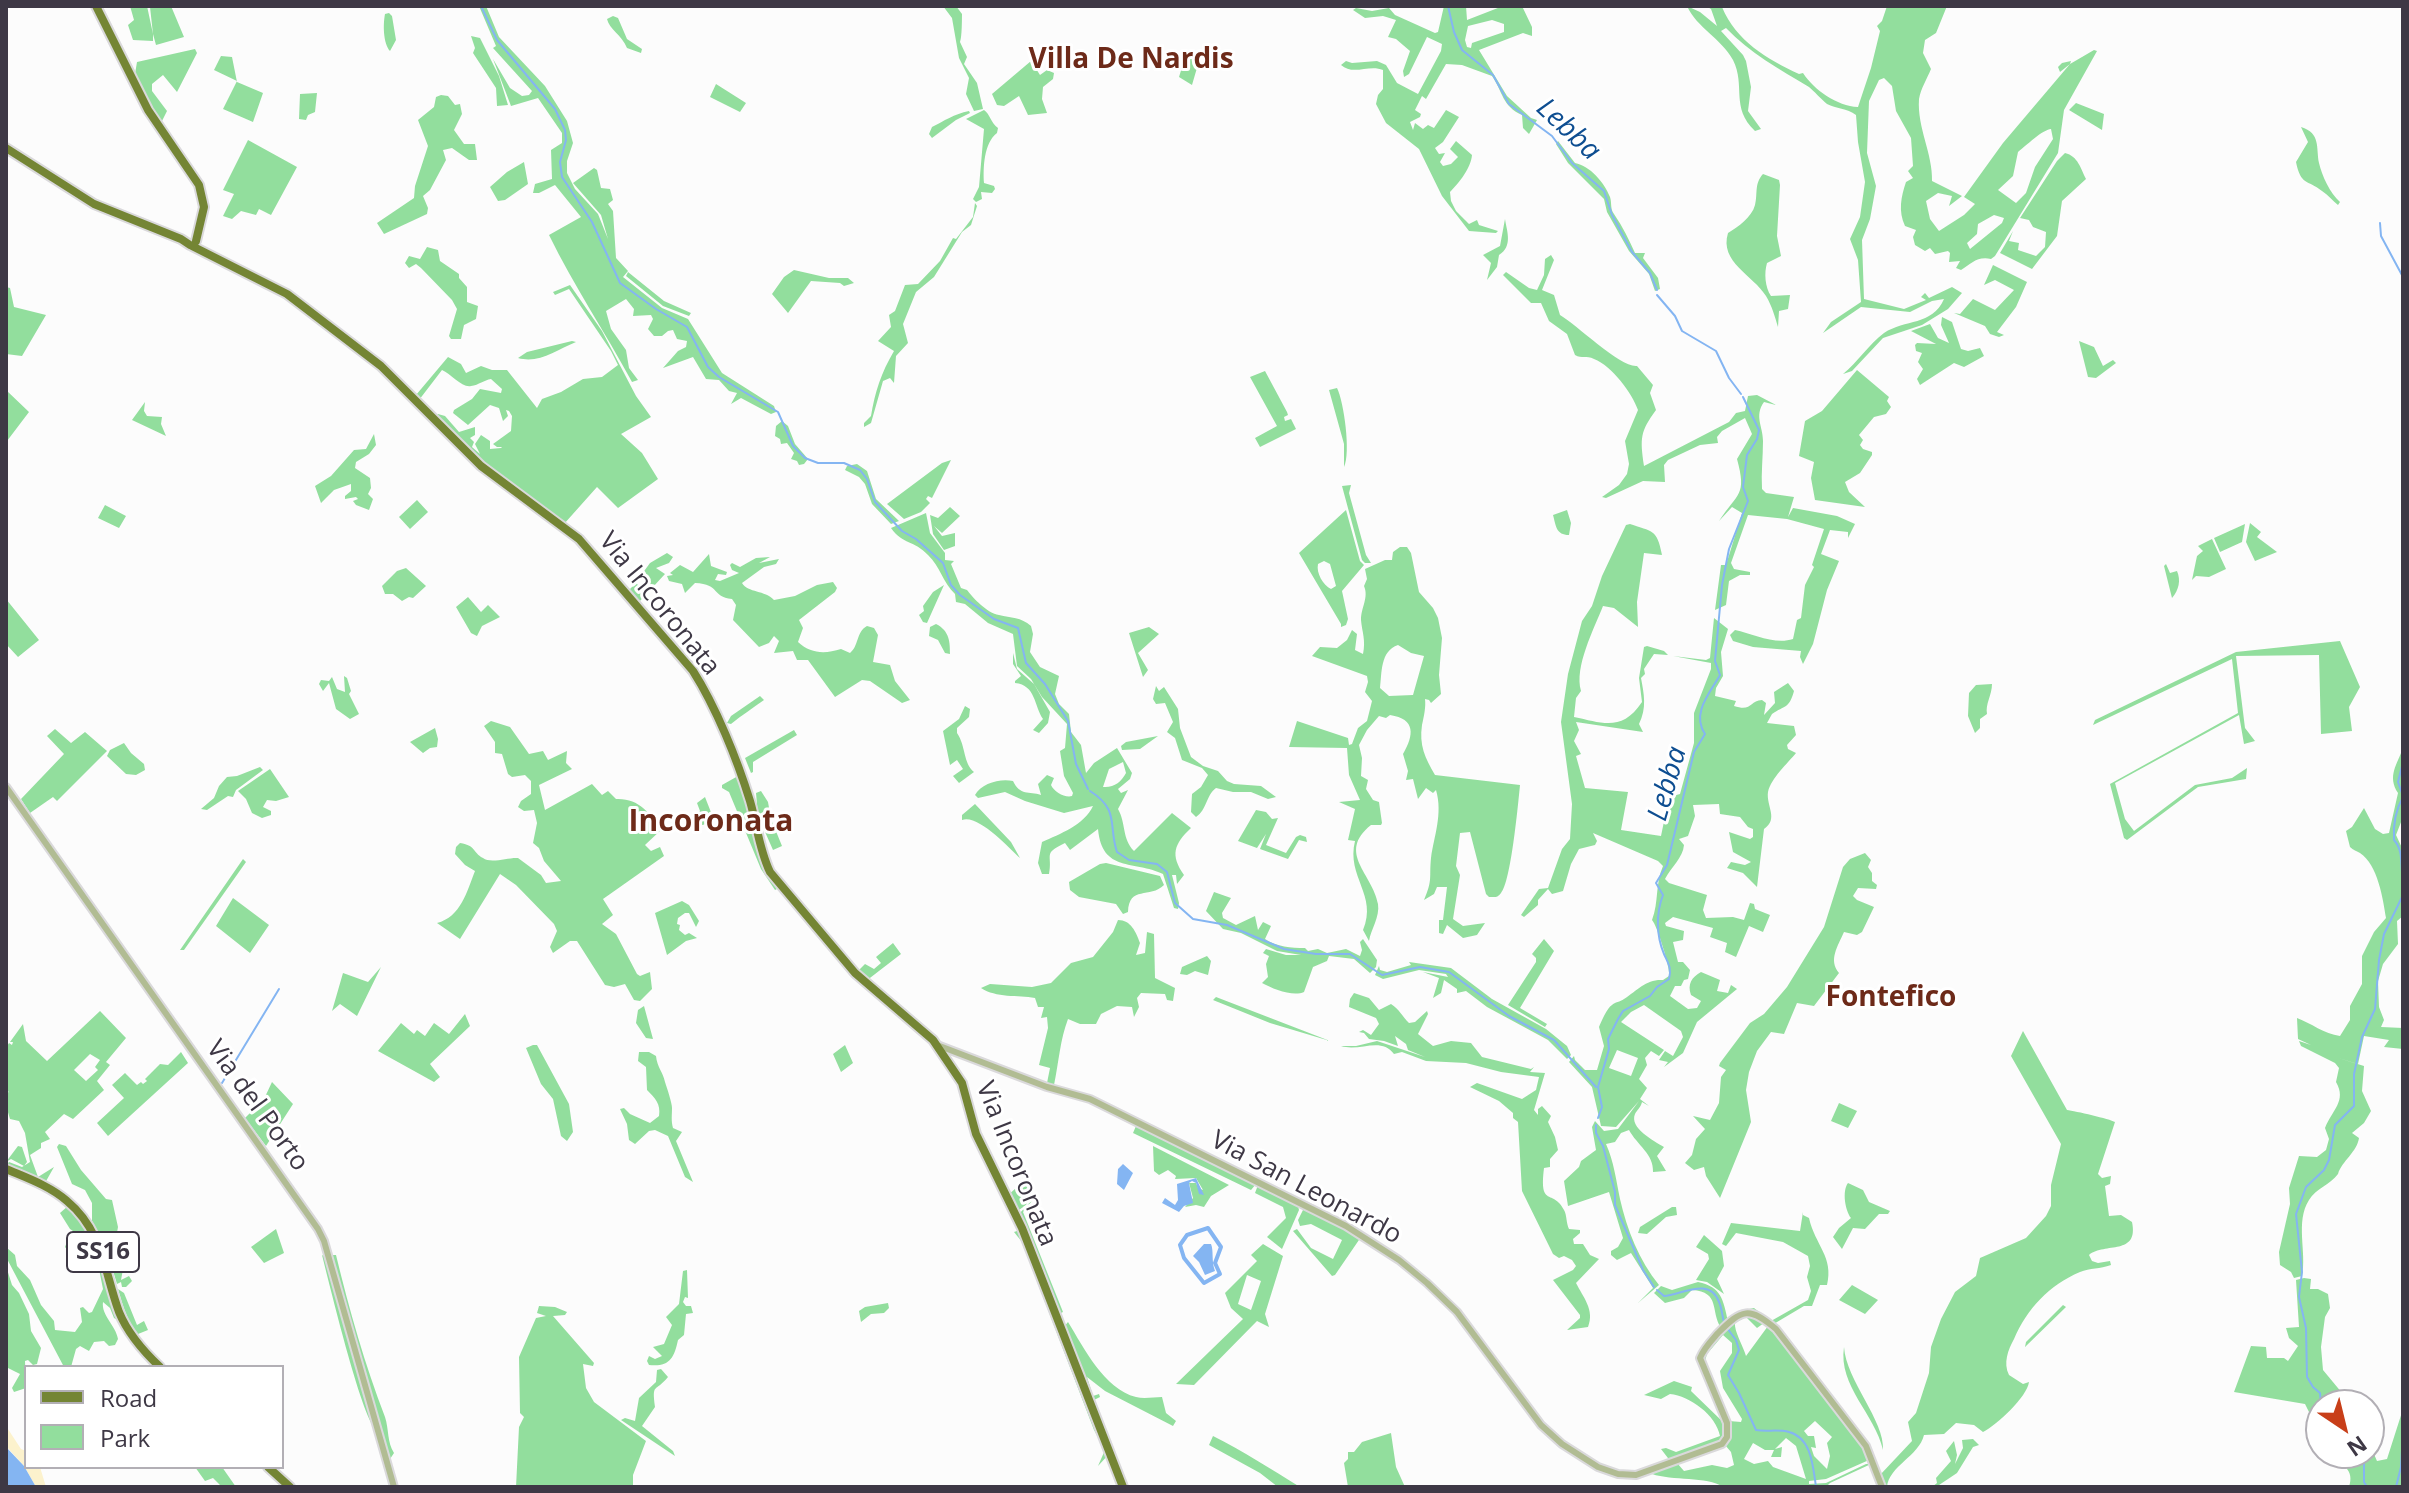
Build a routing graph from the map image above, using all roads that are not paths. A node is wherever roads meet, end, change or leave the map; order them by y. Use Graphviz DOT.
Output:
graph roads {
  1 [pos="97,7"];
  2 [pos="6,148"];
  3 [pos="192,243"];
  4 [pos="6,787"];
  5 [pos="937,1044"];
  6 [pos="6,1169"];
  7 [pos="158,1365"];
  8 [pos="270,1469"];
  9 [pos="290,1487"];
  10 [pos="394,1487"];
  11 [pos="1123,1487"];
  12 [pos="1882,1487"];
  1 -- 3 [label="main road"];
  2 -- 3 [label="main road, Via Incoronata"];
  3 -- 5 [label="main road, Via Incoronata"];
  4 -- 10 [label="street, Via del Porto"];
  5 -- 11 [label="main road, Via Incoronata"];
  5 -- 12 [label="street, Via San Leonardo"];
  6 -- 7 [label="main road, SS16"];
  8 -- 9 [label="main road"];
}
